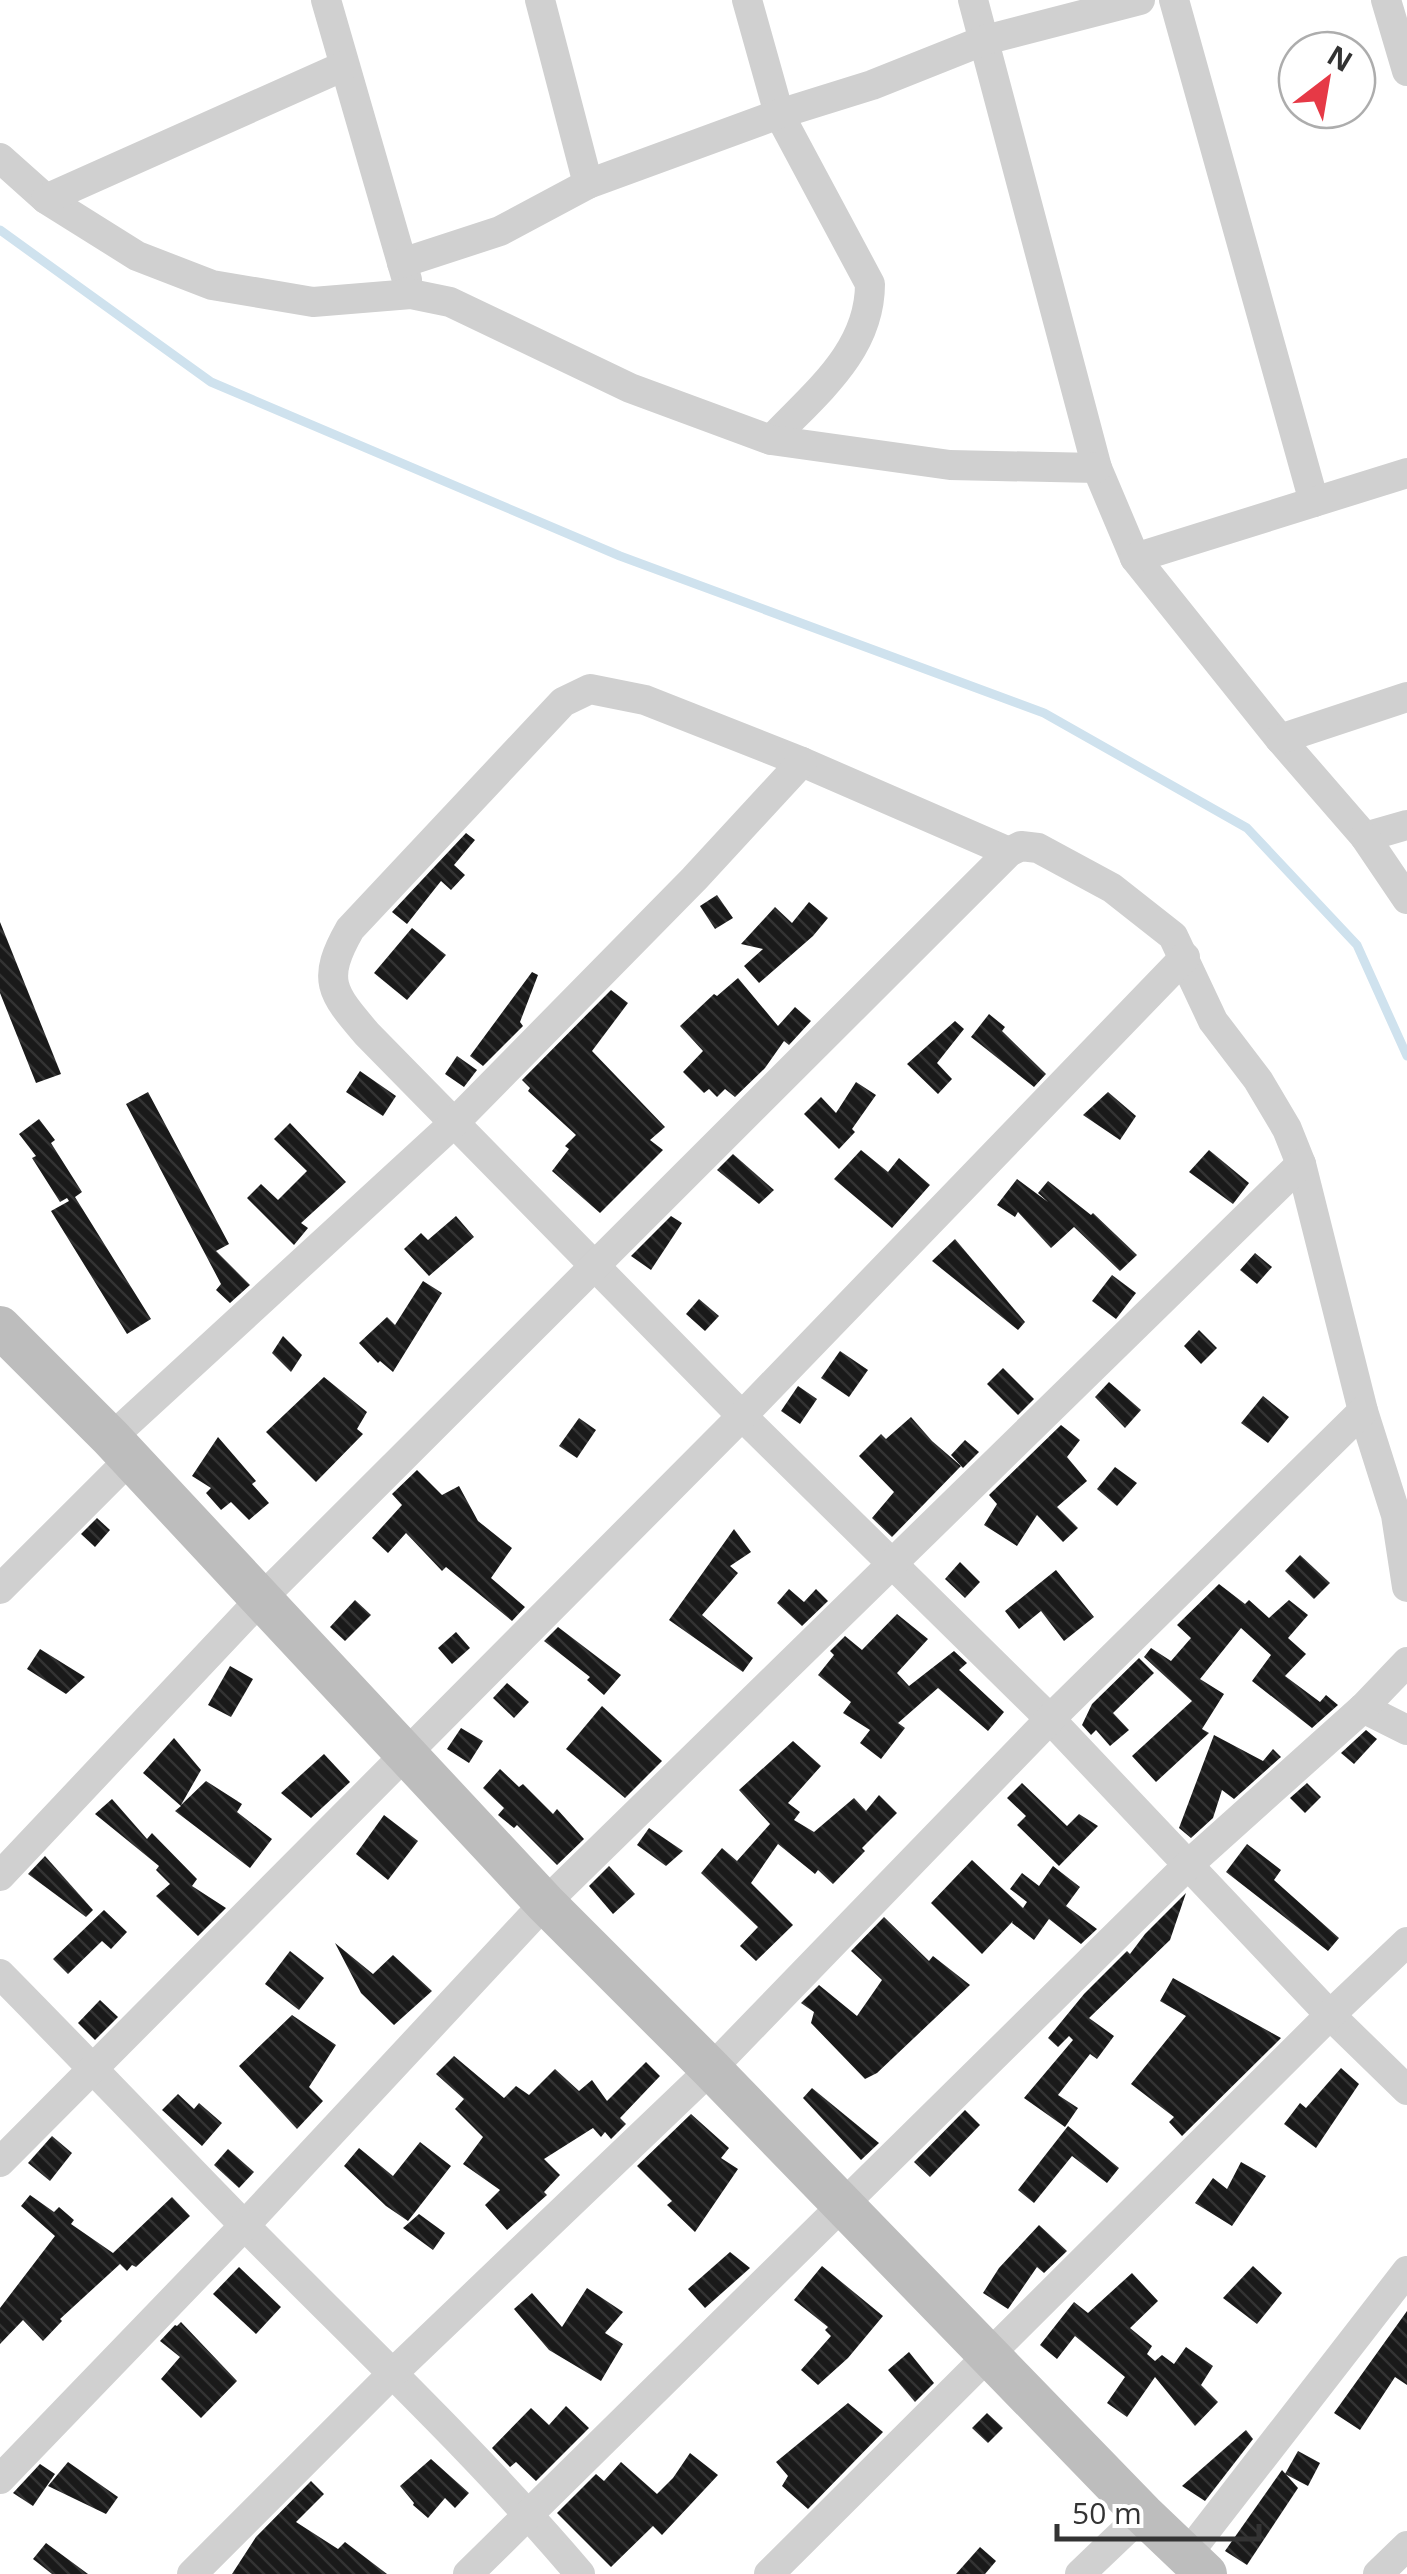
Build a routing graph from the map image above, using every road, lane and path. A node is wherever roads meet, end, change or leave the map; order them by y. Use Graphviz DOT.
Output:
graph roads {
  1 [pos="326,0"];
  2 [pos="540,0"];
  3 [pos="747,0"];
  4 [pos="973,0"];
  5 [pos="1140,0"];
  6 [pos="1174,0"];
  7 [pos="1386,0"];
  8 [pos="986,40"];
  9 [pos="344,66"];
  10 [pos="1407,71"];
  11 [pos="779,114"];
  12 [pos="0,158"];
  13 [pos="588,184"];
  14 [pos="46,199"];
  15 [pos="402,263"];
  16 [pos="411,294"];
  17 [pos="771,440"];
  18 [pos="1097,468"];
  19 [pos="1407,472"];
  20 [pos="1314,502"];
  21 [pos="1135,558"];
  22 [pos="1407,697"];
  23 [pos="1280,739"];
  24 [pos="802,762"];
  25 [pos="1407,825"];
  26 [pos="1365,837"];
  27 [pos="1009,852"];
  28 [pos="1407,898"];
  29 [pos="1185,958"];
  30 [pos="455,1122"];
  31 [pos="1302,1164"];
  32 [pos="594,1266"];
  33 [pos="0,1327"];
  34 [pos="1363,1412"];
  35 [pos="742,1416"];
  36 [pos="121,1448"];
  37 [pos="891,1564"];
  38 [pos="1407,1587"];
  39 [pos="0,1589"];
  40 [pos="260,1600"];
  41 [pos="1407,1662"];
  42 [pos="1364,1708"];
  43 [pos="1050,1719"];
  44 [pos="1407,1730"];
  45 [pos="405,1752"];
  46 [pos="1188,1865"];
  47 [pos="0,1876"];
  48 [pos="545,1902"];
  49 [pos="1407,1942"];
  50 [pos="0,1974"];
  51 [pos="1330,2015"];
  52 [pos="94,2069"];
  53 [pos="711,2069"];
  54 [pos="1407,2090"];
  55 [pos="0,2162"];
  56 [pos="843,2204"];
  57 [pos="245,2226"];
  58 [pos="1407,2272"];
  59 [pos="990,2358"];
  60 [pos="394,2372"];
  61 [pos="0,2479"];
  62 [pos="529,2514"];
  63 [pos="1143,2514"];
  64 [pos="1407,2546"];
  65 [pos="1196,2565"];
  66 [pos="192,2574"];
  67 [pos="468,2574"];
  68 [pos="580,2574"];
  69 [pos="769,2574"];
  70 [pos="1080,2574"];
  71 [pos="1378,2574"];
  1 -- 9 [label="street"];
  2 -- 13 [label="street"];
  3 -- 11 [label="street"];
  4 -- 8 [label="street"];
  5 -- 8 [label="street"];
  6 -- 20 [label="street"];
  7 -- 10 [label="street"];
  8 -- 11 [label="street"];
  8 -- 18 [label="street"];
  9 -- 14 [label="street"];
  9 -- 15 [label="street"];
  11 -- 13 [label="street"];
  11 -- 17 [label="street"];
  12 -- 14 [label="street"];
  13 -- 15 [label="street"];
  14 -- 16 [label="street"];
  15 -- 16 [label="street"];
  16 -- 17 [label="street"];
  17 -- 18 [label="street"];
  18 -- 21 [label="street"];
  19 -- 20 [label="street"];
  20 -- 21 [label="street"];
  21 -- 23 [label="street"];
  22 -- 23 [label="street"];
  23 -- 26 [label="street"];
  24 -- 27 [label="street"];
  24 -- 30 [label="street"];
  24 -- 30 [label="street"];
  25 -- 26 [label="street"];
  26 -- 28 [label="street"];
  27 -- 29 [label="street"];
  27 -- 32 [label="street"];
  29 -- 31 [label="street"];
  29 -- 35 [label="street"];
  30 -- 32 [label="street"];
  30 -- 36 [label="street"];
  31 -- 34 [label="street"];
  31 -- 37 [label="street"];
  32 -- 35 [label="street"];
  32 -- 40 [label="street"];
  33 -- 36 [label="street"];
  34 -- 38 [label="street"];
  34 -- 43 [label="street"];
  35 -- 37 [label="street"];
  35 -- 45 [label="street"];
  36 -- 39 [label="street"];
  36 -- 40 [label="street"];
  37 -- 43 [label="street"];
  37 -- 48 [label="street"];
  40 -- 45 [label="street"];
  40 -- 47 [label="street"];
  41 -- 42 [label="street"];
  42 -- 44 [label="street"];
  42 -- 46 [label="street"];
  43 -- 46 [label="street"];
  43 -- 53 [label="street"];
  45 -- 48 [label="street"];
  45 -- 52 [label="street"];
  46 -- 51 [label="street"];
  46 -- 56 [label="street"];
  48 -- 53 [label="street"];
  48 -- 57 [label="street"];
  49 -- 51 [label="street"];
  50 -- 52 [label="street"];
  51 -- 54 [label="street"];
  51 -- 59 [label="street"];
  52 -- 55 [label="street"];
  52 -- 57 [label="street"];
  53 -- 56 [label="street"];
  53 -- 60 [label="street"];
  56 -- 59 [label="street"];
  56 -- 62 [label="street"];
  57 -- 60 [label="street"];
  57 -- 61 [label="street"];
  58 -- 65 [label="street"];
  59 -- 63 [label="street"];
  59 -- 69 [label="street"];
  60 -- 62 [label="street"];
  60 -- 66 [label="street"];
  62 -- 67 [label="street"];
  62 -- 68 [label="street"];
  63 -- 65 [label="street"];
  63 -- 70 [label="street"];
  64 -- 71 [label="street"];
}
